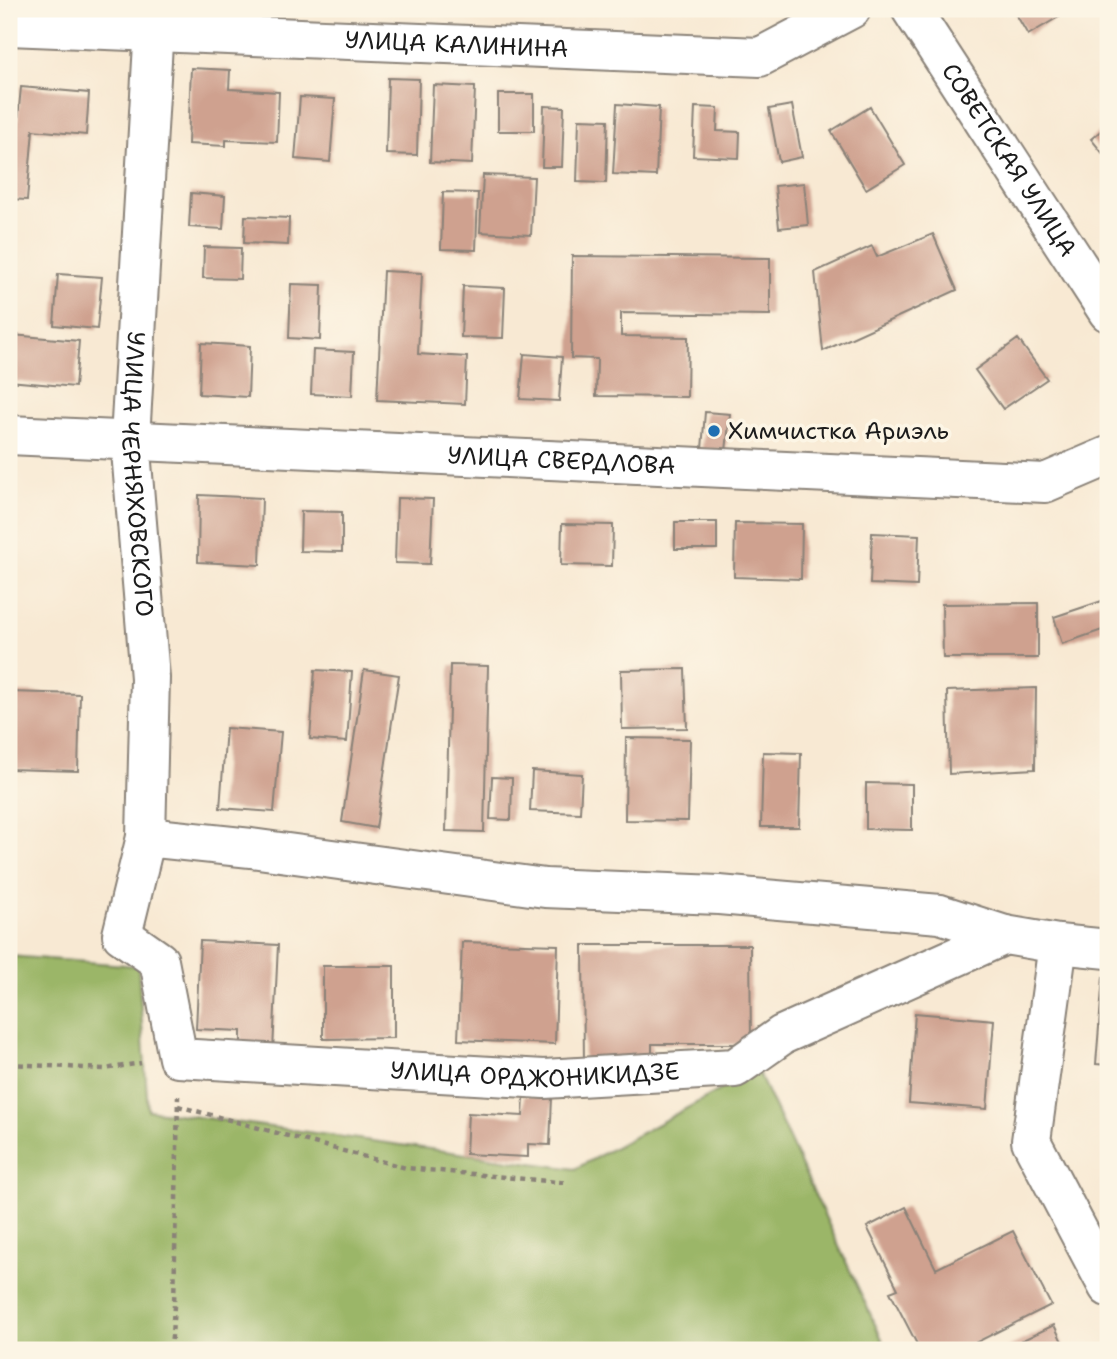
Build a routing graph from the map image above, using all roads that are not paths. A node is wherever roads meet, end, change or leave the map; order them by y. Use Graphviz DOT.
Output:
graph roads {
  1 [pos="850,9"];
  2 [pos="911,9"];
  3 [pos="155,20"];
  4 [pos="9,26"];
  5 [pos="1108,312"];
  6 [pos="9,435"];
  7 [pos="131,439"];
  8 [pos="1108,456"];
  9 [pos="146,837"];
  10 [pos="1004,935"];
  11 [pos="1058,944"];
  12 [pos="1108,949"];
  13 [pos="178,1058"];
  14 [pos="1108,1287"];
  1 -- 3 [label="street, УЛИЦА КАЛИНИНА"];
  2 -- 5 [label="street, СОВЕТСКАЯ УЛИЦА"];
  3 -- 4 [label="street, УЛИЦА КАЛИНИНА"];
  3 -- 7 [label="street, УЛИЦА ЧЕРНЯХОВСКОГО"];
  6 -- 7 [label="street, УЛИЦА СВЕРДЛОВА"];
  7 -- 8 [label="street, УЛИЦА СВЕРДЛОВА"];
  7 -- 9 [label="street, УЛИЦА ЧЕРНЯХОВСКОГО"];
  9 -- 10 [label="street"];
  9 -- 13 [label="street, УЛИЦА ЧЕРНЯХОВСКОГО"];
  10 -- 11 [label="street"];
  10 -- 13 [label="street, УЛИЦА ОРДЖОНИКИДЗЕ"];
  11 -- 12 [label="street"];
  11 -- 14 [label="street"];
}
